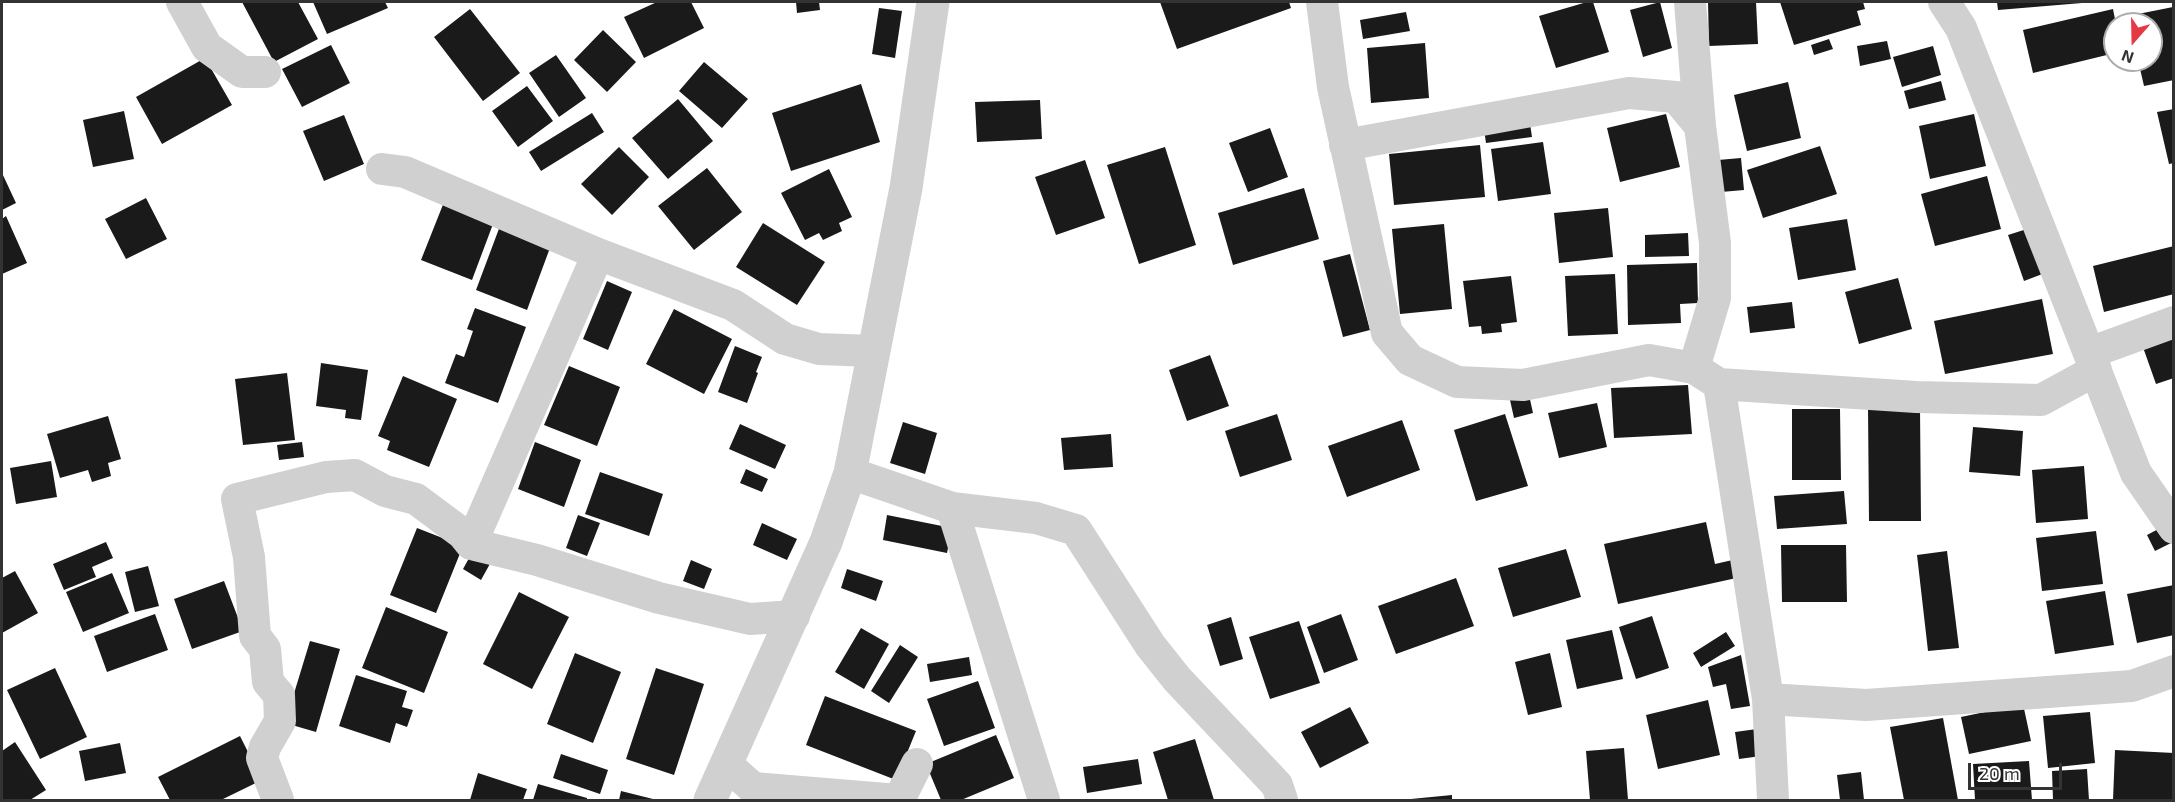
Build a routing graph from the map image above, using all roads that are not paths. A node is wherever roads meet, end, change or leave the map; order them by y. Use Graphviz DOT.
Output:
graph roads {
  1 [pos="182,2"];
  2 [pos="933,2"];
  3 [pos="1322,2"];
  4 [pos="1690,2"];
  5 [pos="1944,2"];
  6 [pos="265,72"];
  7 [pos="1700,126"];
  8 [pos="1345,145"];
  9 [pos="382,169"];
  10 [pos="598,254"];
  11 [pos="2174,322"];
  12 [pos="873,351"];
  13 [pos="2092,362"];
  14 [pos="1706,376"];
  15 [pos="850,473"];
  16 [pos="952,508"];
  17 [pos="2174,528"];
  18 [pos="471,544"];
  19 [pos="794,616"];
  20 [pos="2174,671"];
  21 [pos="1768,699"];
  22 [pos="726,764"];
  23 [pos="917,764"];
  24 [pos="278,801"];
  25 [pos="710,801"];
  26 [pos="899,801"];
  27 [pos="1044,801"];
  28 [pos="1282,801"];
  29 [pos="1773,801"];
  1 -- 6 [label="street"];
  2 -- 12 [label="street"];
  3 -- 8 [label="street"];
  4 -- 7 [label="street"];
  5 -- 13 [label="street"];
  7 -- 8 [label="street"];
  7 -- 14 [label="street"];
  8 -- 14 [label="street"];
  9 -- 10 [label="street"];
  10 -- 12 [label="street"];
  10 -- 18 [label="street"];
  11 -- 13 [label="street"];
  12 -- 15 [label="street"];
  13 -- 14 [label="street"];
  13 -- 17 [label="street"];
  14 -- 21 [label="street"];
  15 -- 16 [label="street"];
  15 -- 19 [label="street"];
  16 -- 27 [label="street"];
  16 -- 28 [label="street"];
  18 -- 19 [label="street"];
  18 -- 24 [label="street"];
  19 -- 22 [label="street"];
  20 -- 21 [label="street"];
  21 -- 29 [label="street"];
  22 -- 25 [label="street"];
  22 -- 26 [label="street"];
  23 -- 26 [label="street"];
}
